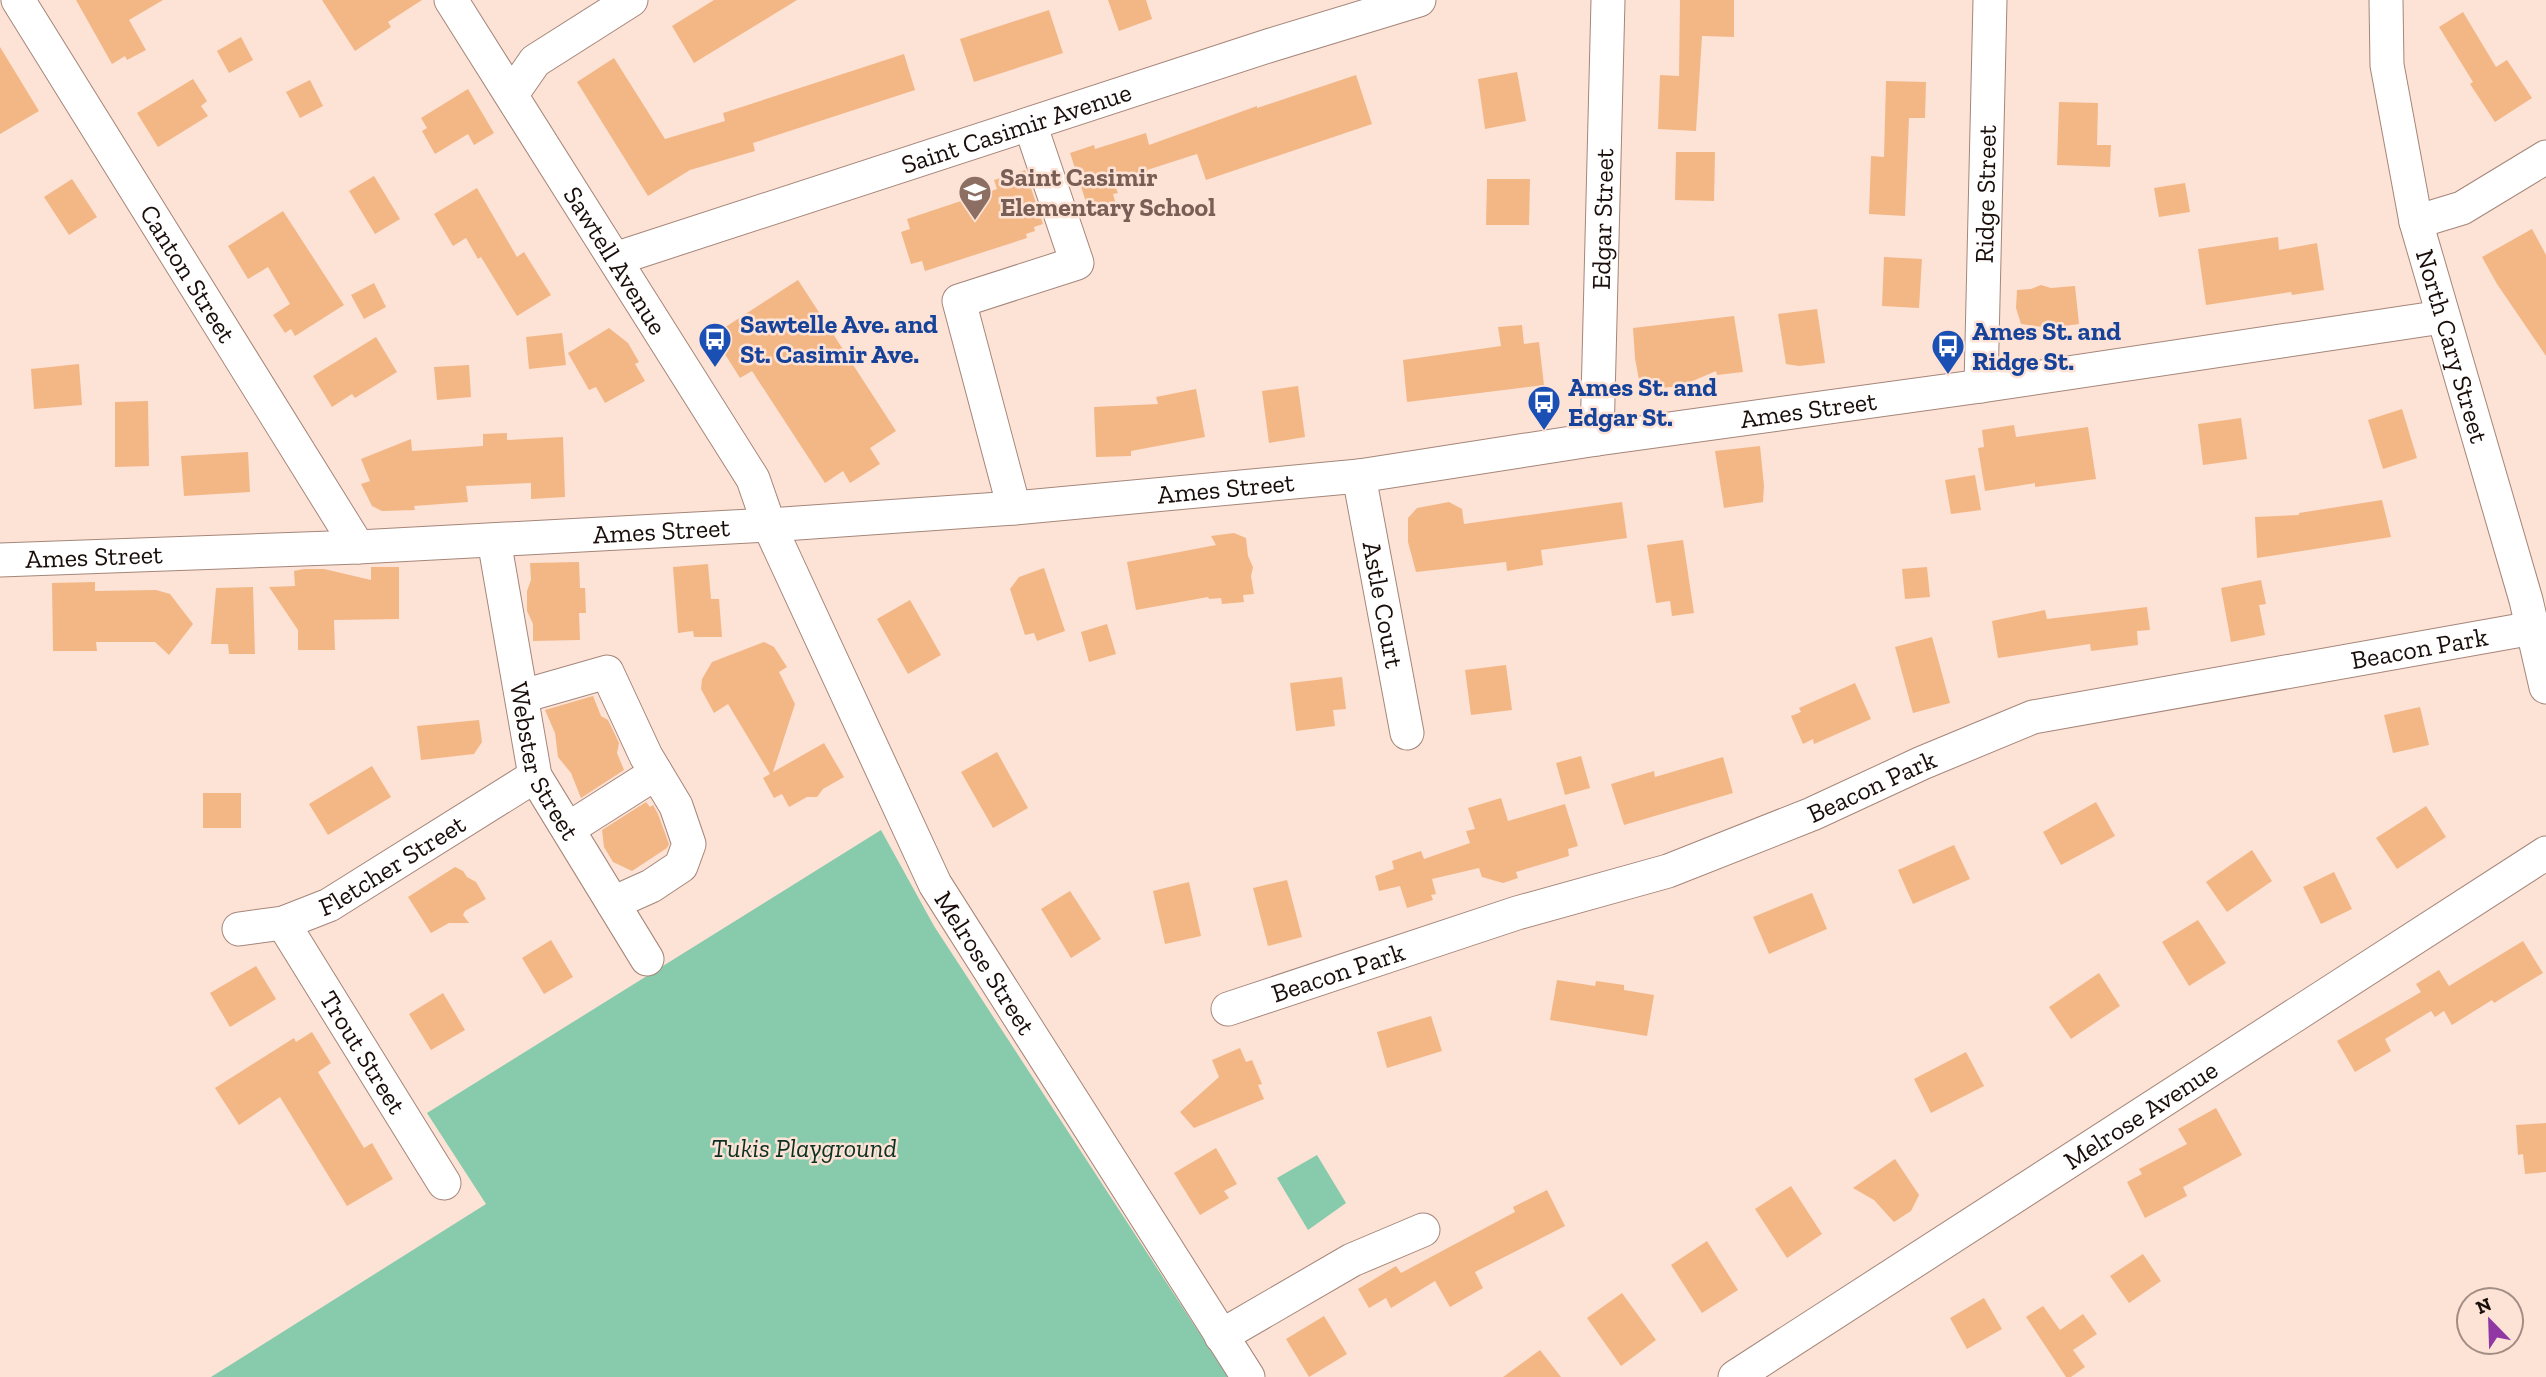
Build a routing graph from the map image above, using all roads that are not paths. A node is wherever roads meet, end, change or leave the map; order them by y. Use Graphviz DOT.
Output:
graph roads {
  1 [pos="18,0"];
  2 [pos="451,0"];
  3 [pos="631,0"];
  4 [pos="1419,0"];
  5 [pos="1608,0"];
  6 [pos="1990,0"];
  7 [pos="2386,0"];
  8 [pos="512,94"];
  9 [pos="1030,124"];
  10 [pos="2546,157"];
  11 [pos="2416,222"];
  12 [pos="615,259"];
  13 [pos="2442,317"];
  14 [pos="1981,386"];
  15 [pos="1597,439"];
  16 [pos="1359,476"];
  17 [pos="1014,508"];
  18 [pos="769,525"];
  19 [pos="494,540"];
  20 [pos="358,547"];
  21 [pos="0,560"];
  22 [pos="2535,605"];
  23 [pos="2546,687"];
  24 [pos="523,696"];
  25 [pos="1407,733"];
  26 [pos="656,773"];
  27 [pos="535,776"];
  28 [pos="568,829"];
  29 [pos="2546,853"];
  30 [pos="613,903"];
  31 [pos="283,923"];
  32 [pos="239,929"];
  33 [pos="647,959"];
  34 [pos="1228,1009"];
  35 [pos="444,1183"];
  36 [pos="1423,1230"];
  37 [pos="1221,1336"];
  38 [pos="1248,1377"];
  39 [pos="1734,1377"];
  1 -- 20 [label="street, Canton Street"];
  2 -- 8 [label="street, Sawtell Avenue"];
  3 -- 8 [label="street"];
  4 -- 9 [label="street, Saint Casimir Avenue"];
  5 -- 15 [label="street, Edgar Street"];
  6 -- 14 [label="street, Ridge Street"];
  7 -- 11 [label="street, North Cary Street"];
  8 -- 12 [label="street, Sawtell Avenue"];
  9 -- 12 [label="street, Saint Casimir Avenue"];
  9 -- 17 [label="street"];
  10 -- 11 [label="street"];
  11 -- 13 [label="street, North Cary Street"];
  12 -- 18 [label="street, Sawtell Avenue"];
  13 -- 14 [label="street, Ames Street"];
  13 -- 22 [label="street, North Cary Street"];
  14 -- 15 [label="street, Ames Street"];
  15 -- 16 [label="street, Ames Street"];
  16 -- 17 [label="street, Ames Street"];
  16 -- 25 [label="street, Astle Court"];
  17 -- 18 [label="street, Ames Street"];
  18 -- 19 [label="street, Ames Street"];
  18 -- 37 [label="street, Melrose Street"];
  19 -- 20 [label="street, Ames Street"];
  19 -- 24 [label="street, Webster Street"];
  20 -- 21 [label="street, Ames Street"];
  22 -- 23 [label="street, North Cary Street"];
  22 -- 34 [label="street, Beacon Park"];
  24 -- 26 [label="street"];
  24 -- 27 [label="street, Webster Street"];
  26 -- 28 [label="street"];
  26 -- 30 [label="street"];
  27 -- 28 [label="street, Webster Street"];
  27 -- 31 [label="street, Fletcher Street"];
  28 -- 30 [label="street, Webster Street"];
  29 -- 39 [label="street, Melrose Avenue"];
  30 -- 33 [label="street, Webster Street"];
  31 -- 32 [label="street, Fletcher Street"];
  31 -- 35 [label="street, Trout Street"];
  36 -- 37 [label="street"];
  37 -- 38 [label="street, Melrose Street"];
}
